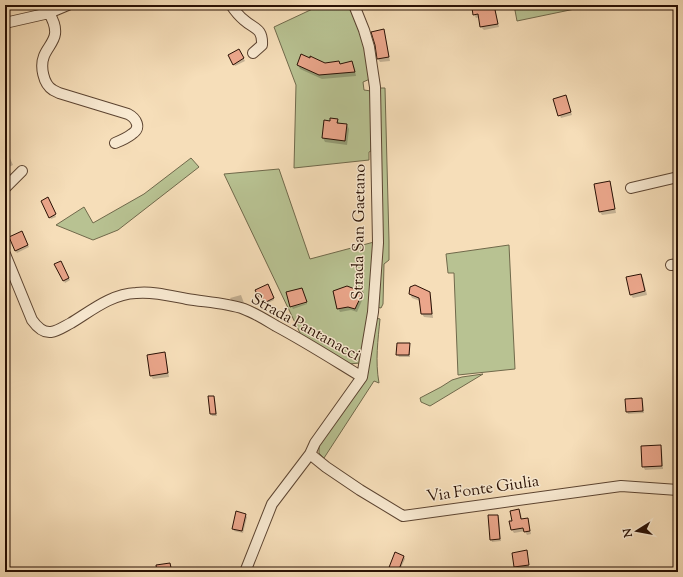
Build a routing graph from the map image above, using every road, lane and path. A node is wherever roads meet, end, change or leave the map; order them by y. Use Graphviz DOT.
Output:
graph roads {
  1 [pos="232,5"];
  2 [pos="354,5"];
  3 [pos="64,7"];
  4 [pos="49,13"];
  5 [pos="5,22"];
  6 [pos="253,53"];
  7 [pos="115,143"];
  8 [pos="22,171"];
  9 [pos="678,177"];
  10 [pos="5,188"];
  11 [pos="631,188"];
  12 [pos="5,254"];
  13 [pos="362,377"];
  14 [pos="310,454"];
  15 [pos="678,490"];
  16 [pos="245,572"];
  1 -- 6 [label="street"];
  2 -- 13 [label="street, Strada San Gaetano"];
  3 -- 4 [label="street"];
  4 -- 5 [label="street"];
  4 -- 7 [label="street"];
  8 -- 10 [label="street"];
  9 -- 11 [label="street"];
  12 -- 13 [label="street, Strada Pantanacci"];
  13 -- 14 [label="street, Strada San Gaetano"];
  14 -- 15 [label="street, Via Fonte Giulia"];
  14 -- 16 [label="street, Strada San Gaetano"];
}
